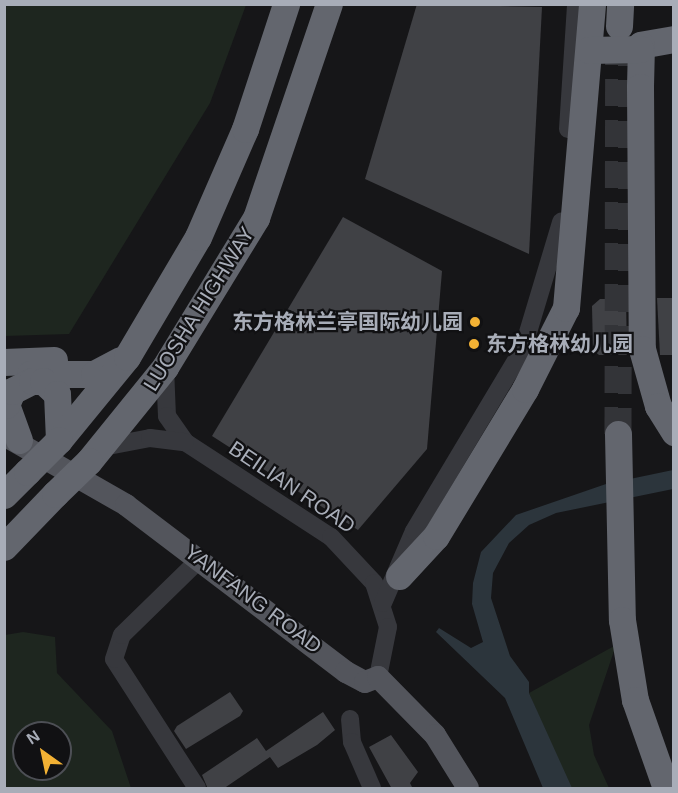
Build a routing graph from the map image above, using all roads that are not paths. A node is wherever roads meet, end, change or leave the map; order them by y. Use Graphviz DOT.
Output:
graph roads {
  1 [pos="286,4"];
  2 [pos="343,4"];
  3 [pos="576,4"];
  4 [pos="592,4"];
  5 [pos="325,17"];
  6 [pos="674,39"];
  7 [pos="640,49"];
  8 [pos="589,50"];
  9 [pos="127,357"];
  10 [pos="4,362"];
  11 [pos="165,367"];
  12 [pos="4,381"];
  13 [pos="674,432"];
  14 [pos="618,434"];
  15 [pos="12,438"];
  16 [pos="59,440"];
  17 [pos="185,442"];
  18 [pos="96,454"];
  19 [pos="4,495"];
  20 [pos="4,547"];
  21 [pos="200,559"];
  22 [pos="399,576"];
  23 [pos="383,603"];
  24 [pos="378,677"];
  25 [pos="350,719"];
  26 [pos="197,789"];
  27 [pos="372,789"];
  28 [pos="468,789"];
  29 [pos="666,789"];
  1 -- 9 [label="highway, LUOSHA HIGHWAY"];
  2 -- 5 [label="highway"];
  3 -- 22 [label="street"];
  4 -- 8 [label="highway"];
  5 -- 11 [label="highway, LUOSHA HIGHWAY"];
  6 -- 7 [label="highway"];
  7 -- 8 [label="highway, bridge"];
  7 -- 13 [label="highway"];
  8 -- 22 [label="highway"];
  9 -- 10 [label="highway"];
  9 -- 12 [label="highway"];
  9 -- 16 [label="highway, LUOSHA HIGHWAY"];
  11 -- 17 [label="street, BEILIAN ROAD"];
  11 -- 18 [label="highway, LUOSHA HIGHWAY"];
  14 -- 29 [label="highway"];
  15 -- 16 [label="highway"];
  15 -- 21 [label="main road, YANFANG ROAD"];
  16 -- 19 [label="highway, LUOSHA HIGHWAY, bridge"];
  17 -- 18 [label="street, BEILIAN ROAD"];
  17 -- 23 [label="street, BEILIAN ROAD"];
  18 -- 20 [label="highway, LUOSHA HIGHWAY, bridge"];
  21 -- 24 [label="main road, YANFANG ROAD"];
  21 -- 26 [label="street"];
  22 -- 23 [label="street"];
  23 -- 24 [label="street, BEILIAN ROAD"];
  24 -- 28 [label="main road"];
  25 -- 27 [label="street"];
}
